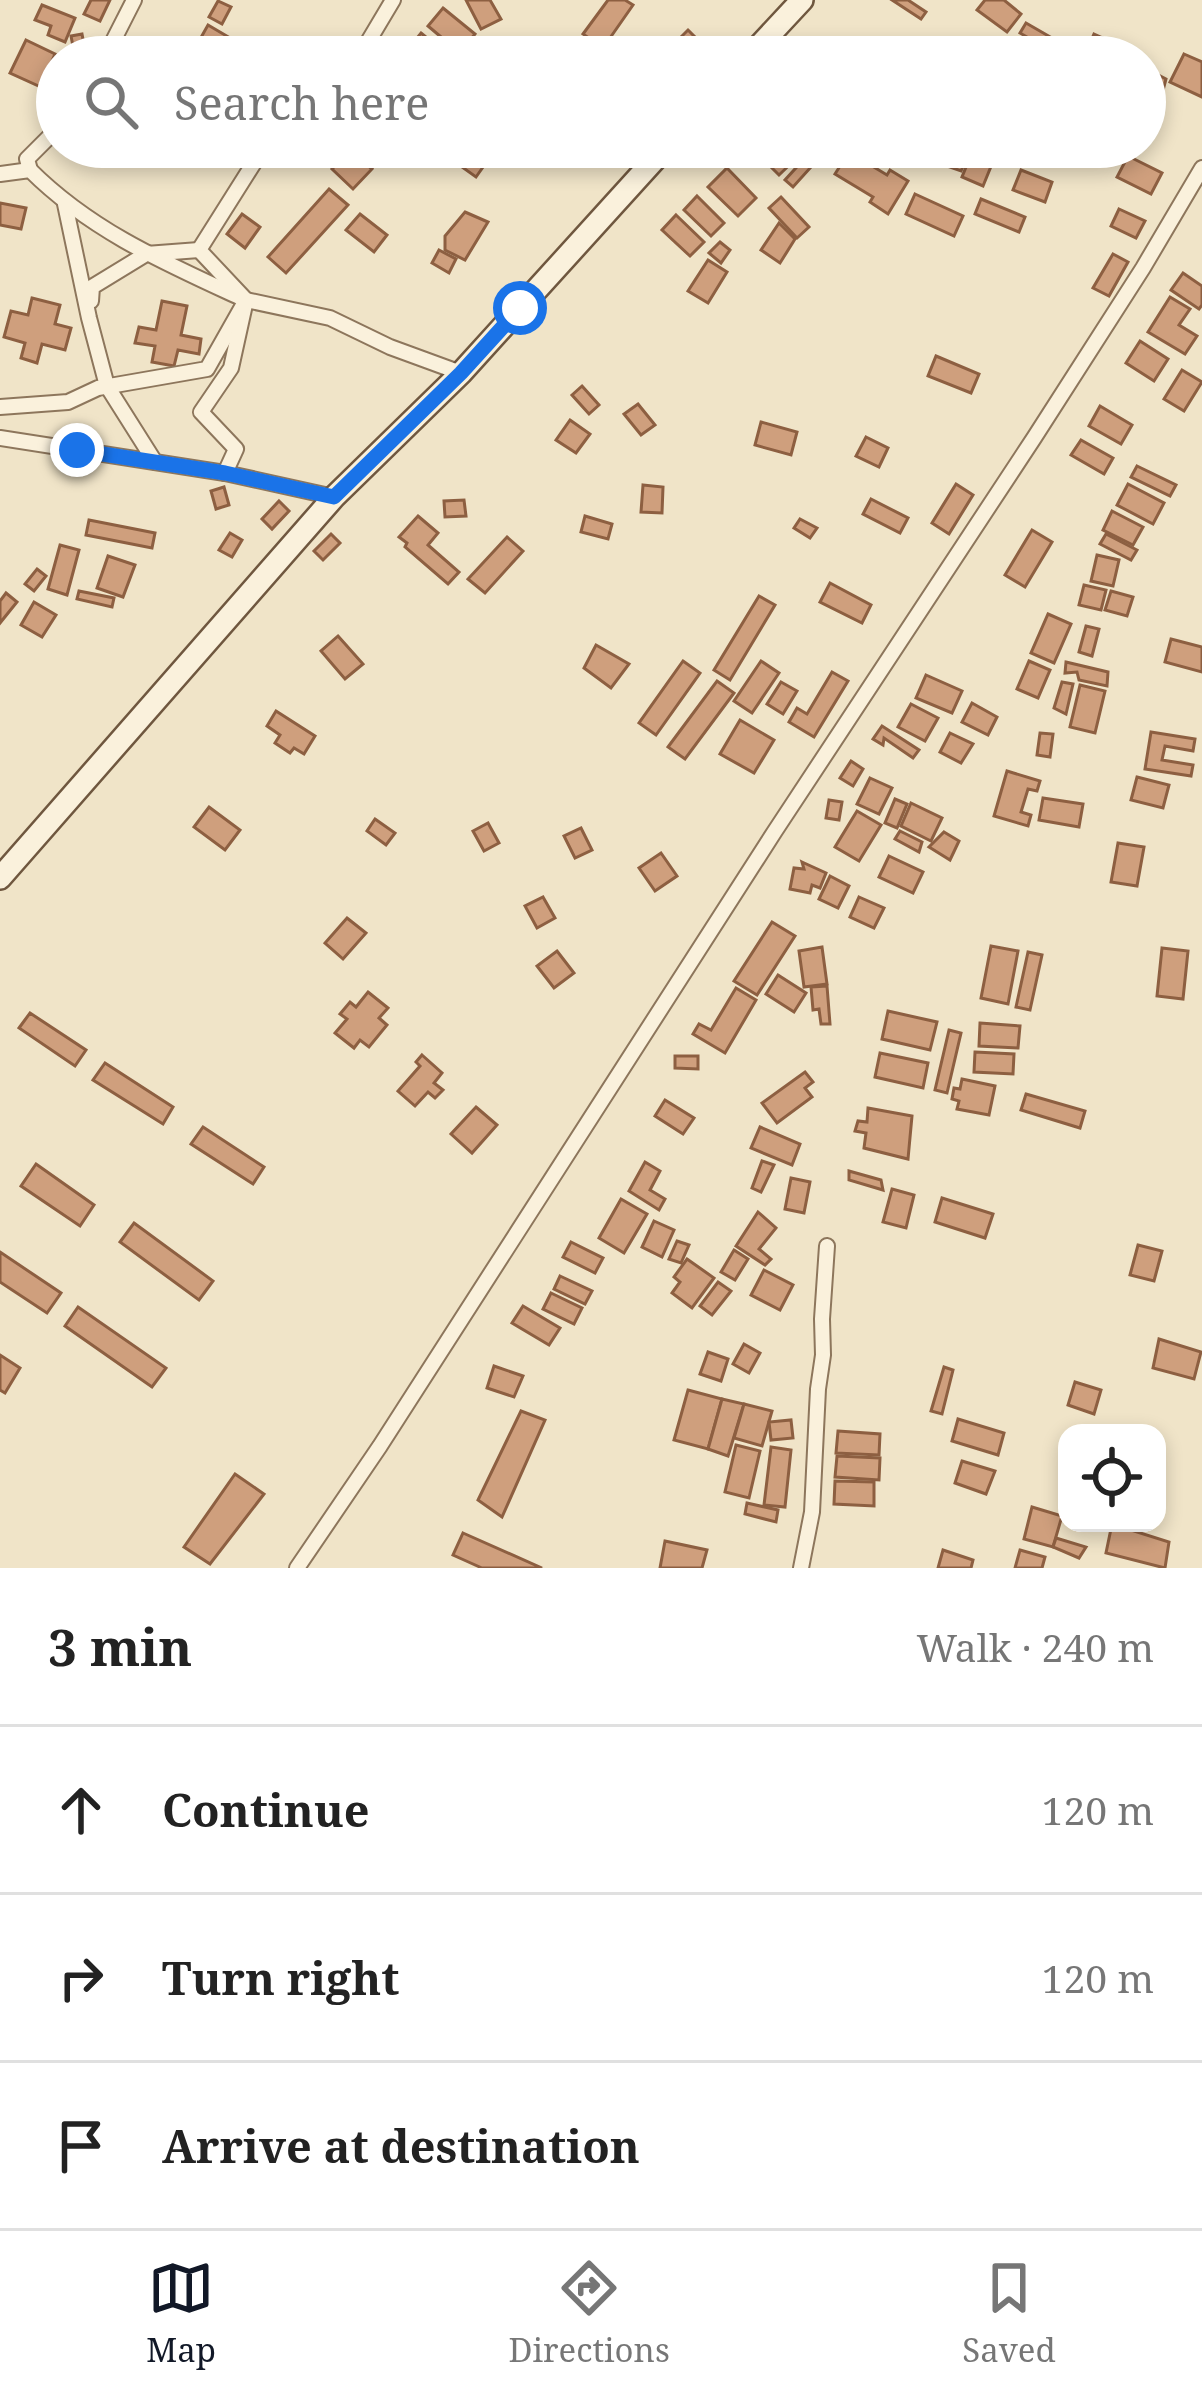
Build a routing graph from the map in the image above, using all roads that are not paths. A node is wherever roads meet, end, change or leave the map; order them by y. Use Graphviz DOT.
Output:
graph roads {
  1 [pos="134,0"];
  2 [pos="393,0"];
  3 [pos="802,0"];
  4 [pos="116,36"];
  5 [pos="372,36"];
  6 [pos="769,36"];
  7 [pos="36,150"];
  8 [pos="250,168"];
  9 [pos="647,168"];
  10 [pos="1202,168"];
  11 [pos="30,170"];
  12 [pos="0,174"];
  13 [pos="65,204"];
  14 [pos="199,250"];
  15 [pos="146,254"];
  16 [pos="246,300"];
  17 [pos="89,318"];
  18 [pos="461,373"];
  19 [pos="107,386"];
  20 [pos="0,407"];
  21 [pos="0,438"];
  22 [pos="155,462"];
  23 [pos="225,473"];
  24 [pos="334,497"];
  25 [pos="0,878"];
  26 [pos="827,1246"];
  27 [pos="297,1568"];
  28 [pos="801,1568"];
  1 -- 4 [label="street"];
  2 -- 5 [label="street"];
  3 -- 6 [label="street"];
  7 -- 11 [label="street"];
  8 -- 14 [label="street"];
  9 -- 18 [label="street"];
  10 -- 27 [label="street"];
  11 -- 12 [label="street"];
  11 -- 13 [label="street"];
  13 -- 15 [label="street"];
  13 -- 17 [label="street"];
  14 -- 15 [label="street"];
  14 -- 16 [label="street"];
  15 -- 16 [label="street"];
  15 -- 17 [label="street"];
  16 -- 18 [label="street"];
  16 -- 19 [label="street"];
  16 -- 23 [label="street"];
  17 -- 19 [label="street"];
  18 -- 24 [label="street"];
  19 -- 20 [label="street"];
  19 -- 22 [label="street"];
  21 -- 22 [label="street"];
  22 -- 23 [label="street"];
  23 -- 24 [label="street"];
  24 -- 25 [label="street"];
  26 -- 28 [label="street"];
}
